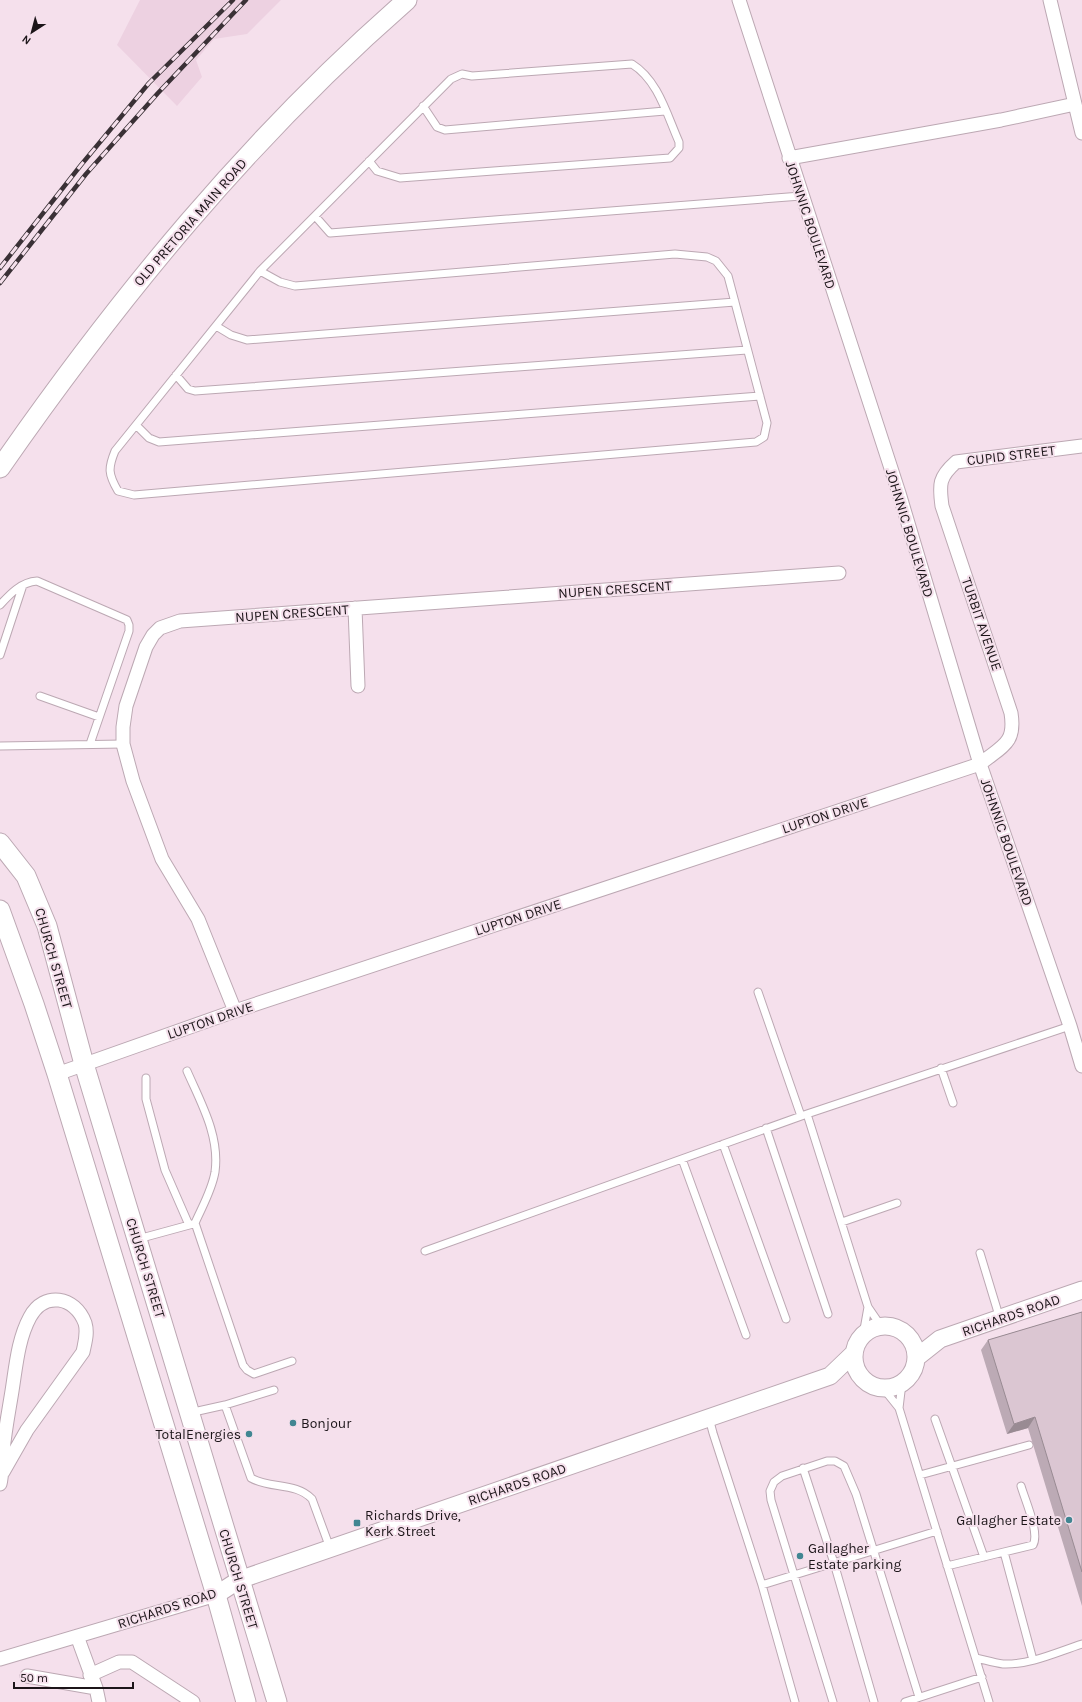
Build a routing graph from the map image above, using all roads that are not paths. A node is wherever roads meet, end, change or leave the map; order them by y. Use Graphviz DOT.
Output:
graph roads {
  1 [pos="407,0"];
  2 [pos="738,0"];
  3 [pos="1050,0"];
  4 [pos="1075,104"];
  5 [pos="423,106"];
  6 [pos="665,112"];
  7 [pos="1082,133"];
  8 [pos="789,158"];
  9 [pos="369,161"];
  10 [pos="801,196"];
  11 [pos="315,216"];
  12 [pos="260,271"];
  13 [pos="734,302"];
  14 [pos="216,326"];
  15 [pos="747,350"];
  16 [pos="176,375"];
  17 [pos="760,396"];
  18 [pos="136,425"];
  19 [pos="1082,446"];
  20 [pos="0,468"];
  21 [pos="944,472"];
  22 [pos="838,573"];
  23 [pos="23,585"];
  24 [pos="0,605"];
  25 [pos="355,608"];
  26 [pos="0,655"];
  27 [pos="358,686"];
  28 [pos="40,696"];
  29 [pos="99,716"];
  30 [pos="90,744"];
  31 [pos="123,744"];
  32 [pos="0,746"];
  33 [pos="980,764"];
  34 [pos="0,843"];
  35 [pos="0,910"];
  36 [pos="758,992"];
  37 [pos="235,1011"];
  38 [pos="1070,1026"];
  39 [pos="84,1064"];
  40 [pos="1082,1066"];
  41 [pos="941,1068"];
  42 [pos="187,1071"];
  43 [pos="57,1074"];
  44 [pos="146,1078"];
  45 [pos="953,1103"];
  46 [pos="804,1115"];
  47 [pos="766,1128"];
  48 [pos="723,1144"];
  49 [pos="682,1159"];
  50 [pos="898,1203"];
  51 [pos="842,1222"];
  52 [pos="192,1224"];
  53 [pos="137,1240"];
  54 [pos="425,1252"];
  55 [pos="980,1253"];
  56 [pos="1082,1290"];
  57 [pos="868,1307"];
  58 [pos="828,1314"];
  59 [pos="786,1319"];
  60 [pos="1000,1319"];
  61 [pos="881,1326"];
  62 [pos="746,1334"];
  63 [pos="863,1335"];
  64 [pos="910,1338"];
  65 [pos="940,1339"];
  66 [pos="854,1353"];
  67 [pos="916,1358"];
  68 [pos="292,1361"];
  69 [pos="830,1376"];
  70 [pos="865,1380"];
  71 [pos="902,1383"];
  72 [pos="883,1388"];
  73 [pos="274,1390"];
  74 [pos="225,1405"];
  75 [pos="899,1408"];
  76 [pos="189,1413"];
  77 [pos="4,1416"];
  78 [pos="709,1417"];
  79 [pos="935,1419"];
  80 [pos="2,1441"];
  81 [pos="1028,1445"];
  82 [pos="950,1466"];
  83 [pos="803,1468"];
  84 [pos="920,1475"];
  85 [pos="1,1478"];
  86 [pos="1021,1486"];
  87 [pos="937,1531"];
  88 [pos="330,1548"];
  89 [pos="874,1549"];
  90 [pos="1004,1552"];
  91 [pos="984,1557"];
  92 [pos="834,1563"];
  93 [pos="947,1566"];
  94 [pos="794,1576"];
  95 [pos="239,1580"];
  96 [pos="762,1585"];
  97 [pos="216,1595"];
  98 [pos="77,1636"];
  99 [pos="1082,1644"];
  100 [pos="976,1658"];
  101 [pos="0,1659"];
  102 [pos="1033,1660"];
  103 [pos="90,1675"];
  104 [pos="27,1676"];
  105 [pos="982,1677"];
  106 [pos="96,1688"];
  107 [pos="920,1697"];
  108 [pos="99,1702"];
  109 [pos="193,1702"];
  110 [pos="246,1702"];
  111 [pos="277,1702"];
  112 [pos="795,1702"];
  113 [pos="833,1702"];
  114 [pos="874,1702"];
  115 [pos="905,1702"];
  116 [pos="989,1702"];
  1 -- 20 [label="main road, OLD PRETORIA MAIN ROAD"];
  2 -- 8 [label="street, JOHNNIC BOULEVARD"];
  3 -- 4 [label="street"];
  4 -- 7 [label="street"];
  4 -- 8 [label="street"];
  5 -- 6 [label="lane"];
  5 -- 6 [label="lane"];
  5 -- 9 [label="lane"];
  6 -- 9 [label="lane"];
  8 -- 10 [label="street, JOHNNIC BOULEVARD"];
  9 -- 11 [label="lane"];
  10 -- 11 [label="lane"];
  10 -- 33 [label="street, JOHNNIC BOULEVARD"];
  11 -- 12 [label="lane"];
  12 -- 13 [label="lane"];
  12 -- 14 [label="lane"];
  13 -- 14 [label="lane"];
  13 -- 15 [label="lane"];
  14 -- 16 [label="lane"];
  15 -- 16 [label="lane"];
  15 -- 17 [label="lane"];
  16 -- 18 [label="lane"];
  17 -- 18 [label="lane"];
  17 -- 18 [label="lane"];
  19 -- 21 [label="street, CUPID STREET"];
  21 -- 33 [label="street, TURBIT AVENUE"];
  22 -- 25 [label="street, NUPEN CRESCENT"];
  23 -- 24 [label="lane"];
  23 -- 26 [label="lane"];
  23 -- 29 [label="lane"];
  25 -- 27 [label="street"];
  25 -- 31 [label="street, NUPEN CRESCENT"];
  28 -- 29 [label="lane"];
  29 -- 30 [label="lane"];
  30 -- 31 [label="lane"];
  30 -- 32 [label="lane"];
  31 -- 37 [label="street, NUPEN CRESCENT"];
  33 -- 37 [label="street, LUPTON DRIVE"];
  33 -- 38 [label="street, JOHNNIC BOULEVARD"];
  34 -- 39 [label="main road, CHURCH STREET"];
  35 -- 43 [label="main road, CHURCH STREET"];
  36 -- 46 [label="lane"];
  37 -- 39 [label="street, LUPTON DRIVE"];
  38 -- 40 [label="street, JOHNNIC BOULEVARD"];
  38 -- 41 [label="lane"];
  39 -- 43 [label="street, LUPTON DRIVE"];
  39 -- 53 [label="main road, CHURCH STREET"];
  41 -- 45 [label="lane"];
  41 -- 46 [label="lane"];
  42 -- 52 [label="lane"];
  43 -- 97 [label="main road, CHURCH STREET"];
  44 -- 52 [label="lane"];
  46 -- 47 [label="lane"];
  46 -- 51 [label="lane"];
  47 -- 48 [label="lane"];
  47 -- 58 [label="lane"];
  48 -- 49 [label="lane"];
  48 -- 59 [label="lane"];
  49 -- 54 [label="lane"];
  49 -- 62 [label="lane"];
  50 -- 51 [label="lane"];
  51 -- 57 [label="lane"];
  52 -- 53 [label="lane"];
  52 -- 68 [label="lane"];
  53 -- 76 [label="main road, CHURCH STREET"];
  55 -- 60 [label="lane"];
  56 -- 60 [label="street, RICHARDS ROAD"];
  57 -- 61 [label="lane"];
  57 -- 63 [label="lane"];
  60 -- 65 [label="street, RICHARDS ROAD"];
  61 -- 63 [label="street"];
  61 -- 64 [label="street"];
  63 -- 66 [label="street"];
  64 -- 65 [label="street, RICHARDS ROAD"];
  64 -- 67 [label="street"];
  65 -- 67 [label="street, RICHARDS ROAD"];
  66 -- 69 [label="street, RICHARDS ROAD"];
  66 -- 70 [label="street"];
  67 -- 71 [label="street"];
  69 -- 70 [label="street, RICHARDS ROAD"];
  69 -- 78 [label="street, RICHARDS ROAD"];
  70 -- 72 [label="street"];
  71 -- 72 [label="street"];
  71 -- 75 [label="lane"];
  72 -- 75 [label="lane"];
  73 -- 74 [label="lane"];
  74 -- 76 [label="lane"];
  74 -- 88 [label="lane"];
  75 -- 84 [label="lane"];
  76 -- 95 [label="main road, CHURCH STREET"];
  77 -- 80 [label="street"];
  77 -- 85 [label="street"];
  78 -- 88 [label="street, RICHARDS ROAD"];
  78 -- 96 [label="lane"];
  79 -- 82 [label="lane"];
  80 -- 85 [label="street"];
  81 -- 82 [label="lane"];
  82 -- 84 [label="lane"];
  82 -- 91 [label="lane"];
  83 -- 89 [label="lane"];
  83 -- 92 [label="lane"];
  83 -- 94 [label="lane"];
  84 -- 87 [label="lane"];
  86 -- 90 [label="lane"];
  87 -- 89 [label="lane"];
  87 -- 93 [label="lane"];
  88 -- 95 [label="street, RICHARDS ROAD"];
  89 -- 92 [label="lane"];
  89 -- 107 [label="lane"];
  90 -- 91 [label="lane"];
  90 -- 102 [label="lane"];
  91 -- 93 [label="lane"];
  92 -- 94 [label="lane"];
  92 -- 114 [label="lane"];
  93 -- 100 [label="lane"];
  94 -- 96 [label="lane"];
  94 -- 113 [label="lane"];
  95 -- 97 [label="street, RICHARDS ROAD"];
  95 -- 111 [label="main road, CHURCH STREET"];
  96 -- 112 [label="lane"];
  97 -- 98 [label="street, RICHARDS ROAD"];
  97 -- 110 [label="main road, CHURCH STREET"];
  98 -- 101 [label="street, RICHARDS ROAD"];
  98 -- 103 [label="street"];
  99 -- 102 [label="lane"];
  100 -- 102 [label="lane"];
  100 -- 105 [label="lane"];
  103 -- 106 [label="street"];
  103 -- 109 [label="street"];
  104 -- 106 [label="street"];
  105 -- 107 [label="lane"];
  105 -- 116 [label="lane"];
  106 -- 108 [label="street"];
  107 -- 115 [label="lane"];
}
